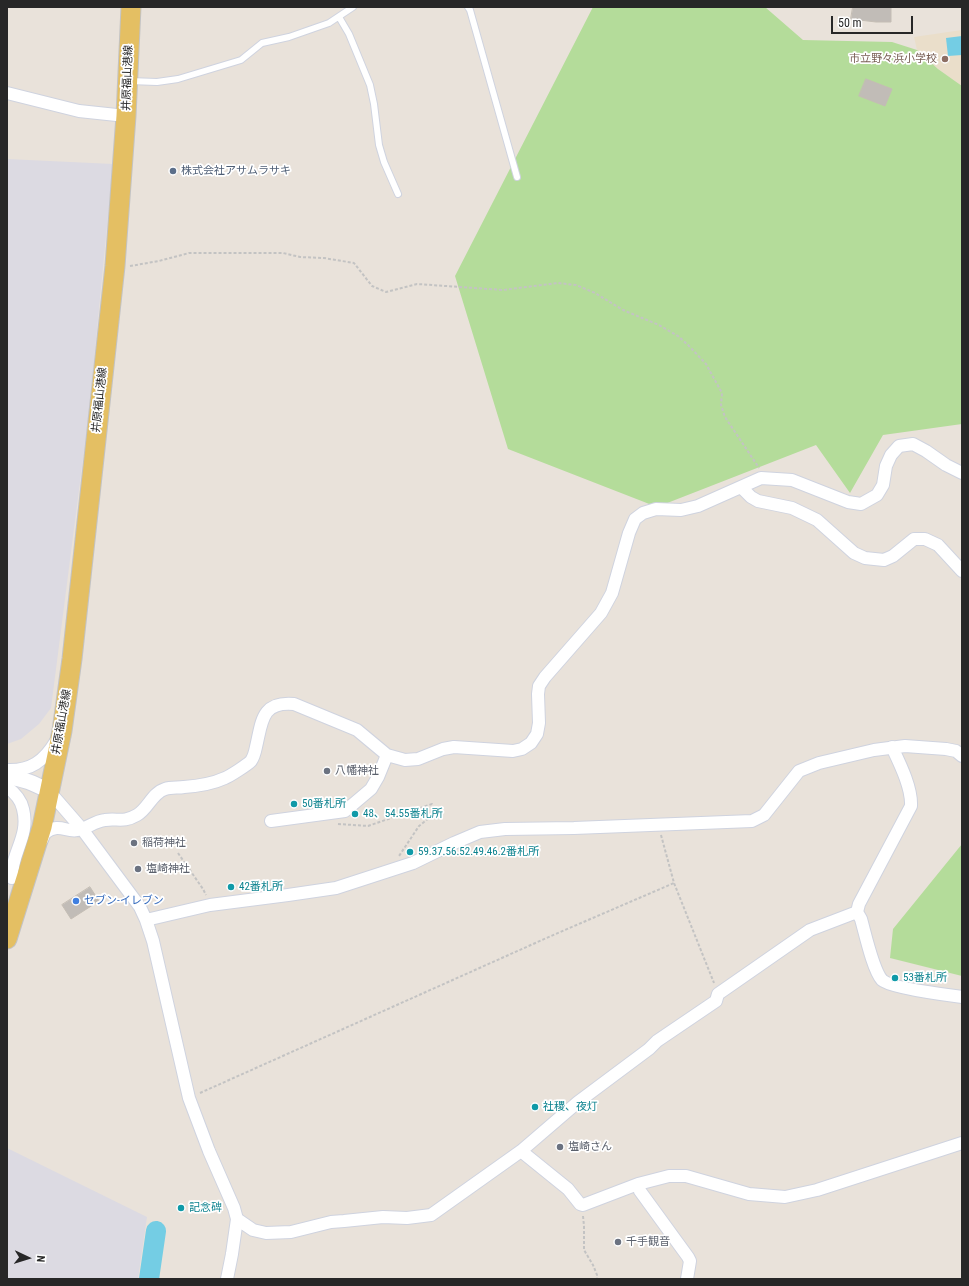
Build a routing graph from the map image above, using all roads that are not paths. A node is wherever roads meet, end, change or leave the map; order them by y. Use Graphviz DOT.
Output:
graph roads {
  1 [pos="130,7"];
  2 [pos="353,7"];
  3 [pos="468,7"];
  4 [pos="339,17"];
  5 [pos="127,80"];
  6 [pos="7,93"];
  7 [pos="126,116"];
  8 [pos="517,177"];
  9 [pos="398,194"];
  10 [pos="962,473"];
  11 [pos="742,488"];
  12 [pos="962,571"];
  13 [pos="62,731"];
  14 [pos="892,748"];
  15 [pos="387,755"];
  16 [pos="962,756"];
  17 [pos="7,770"];
  18 [pos="7,777"];
  19 [pos="7,787"];
  20 [pos="49,791"];
  21 [pos="271,821"];
  22 [pos="82,829"];
  23 [pos="30,866"];
  24 [pos="10,886"];
  25 [pos="857,912"];
  26 [pos="146,920"];
  27 [pos="7,939"];
  28 [pos="962,997"];
  29 [pos="962,1144"];
  30 [pos="521,1151"];
  31 [pos="638,1184"];
  32 [pos="237,1219"];
  33 [pos="227,1279"];
  34 [pos="687,1279"];
  1 -- 5 [label="main road, 井原福山港線"];
  2 -- 4 [label="lane"];
  3 -- 8 [label="lane"];
  4 -- 5 [label="lane"];
  4 -- 9 [label="lane"];
  5 -- 7 [label="main road, 井原福山港線"];
  6 -- 7 [label="street"];
  7 -- 13 [label="main road, 井原福山港線"];
  10 -- 11 [label="street"];
  11 -- 12 [label="street"];
  11 -- 15 [label="street"];
  13 -- 17 [label="street"];
  13 -- 20 [label="main road, 井原福山港線"];
  14 -- 16 [label="street"];
  14 -- 25 [label="street"];
  14 -- 26 [label="street"];
  15 -- 21 [label="street"];
  15 -- 22 [label="street"];
  18 -- 20 [label="street"];
  19 -- 24 [label="street"];
  20 -- 22 [label="street"];
  20 -- 23 [label="main road, 井原福山港線"];
  20 -- 24 [label="main road, 井原福山港線"];
  22 -- 23 [label="street"];
  22 -- 26 [label="street"];
  23 -- 27 [label="main road, 井原福山港線"];
  25 -- 28 [label="street"];
  25 -- 30 [label="street"];
  26 -- 32 [label="street"];
  29 -- 31 [label="street"];
  30 -- 31 [label="street"];
  30 -- 32 [label="street"];
  31 -- 34 [label="street"];
  32 -- 33 [label="street"];
}
